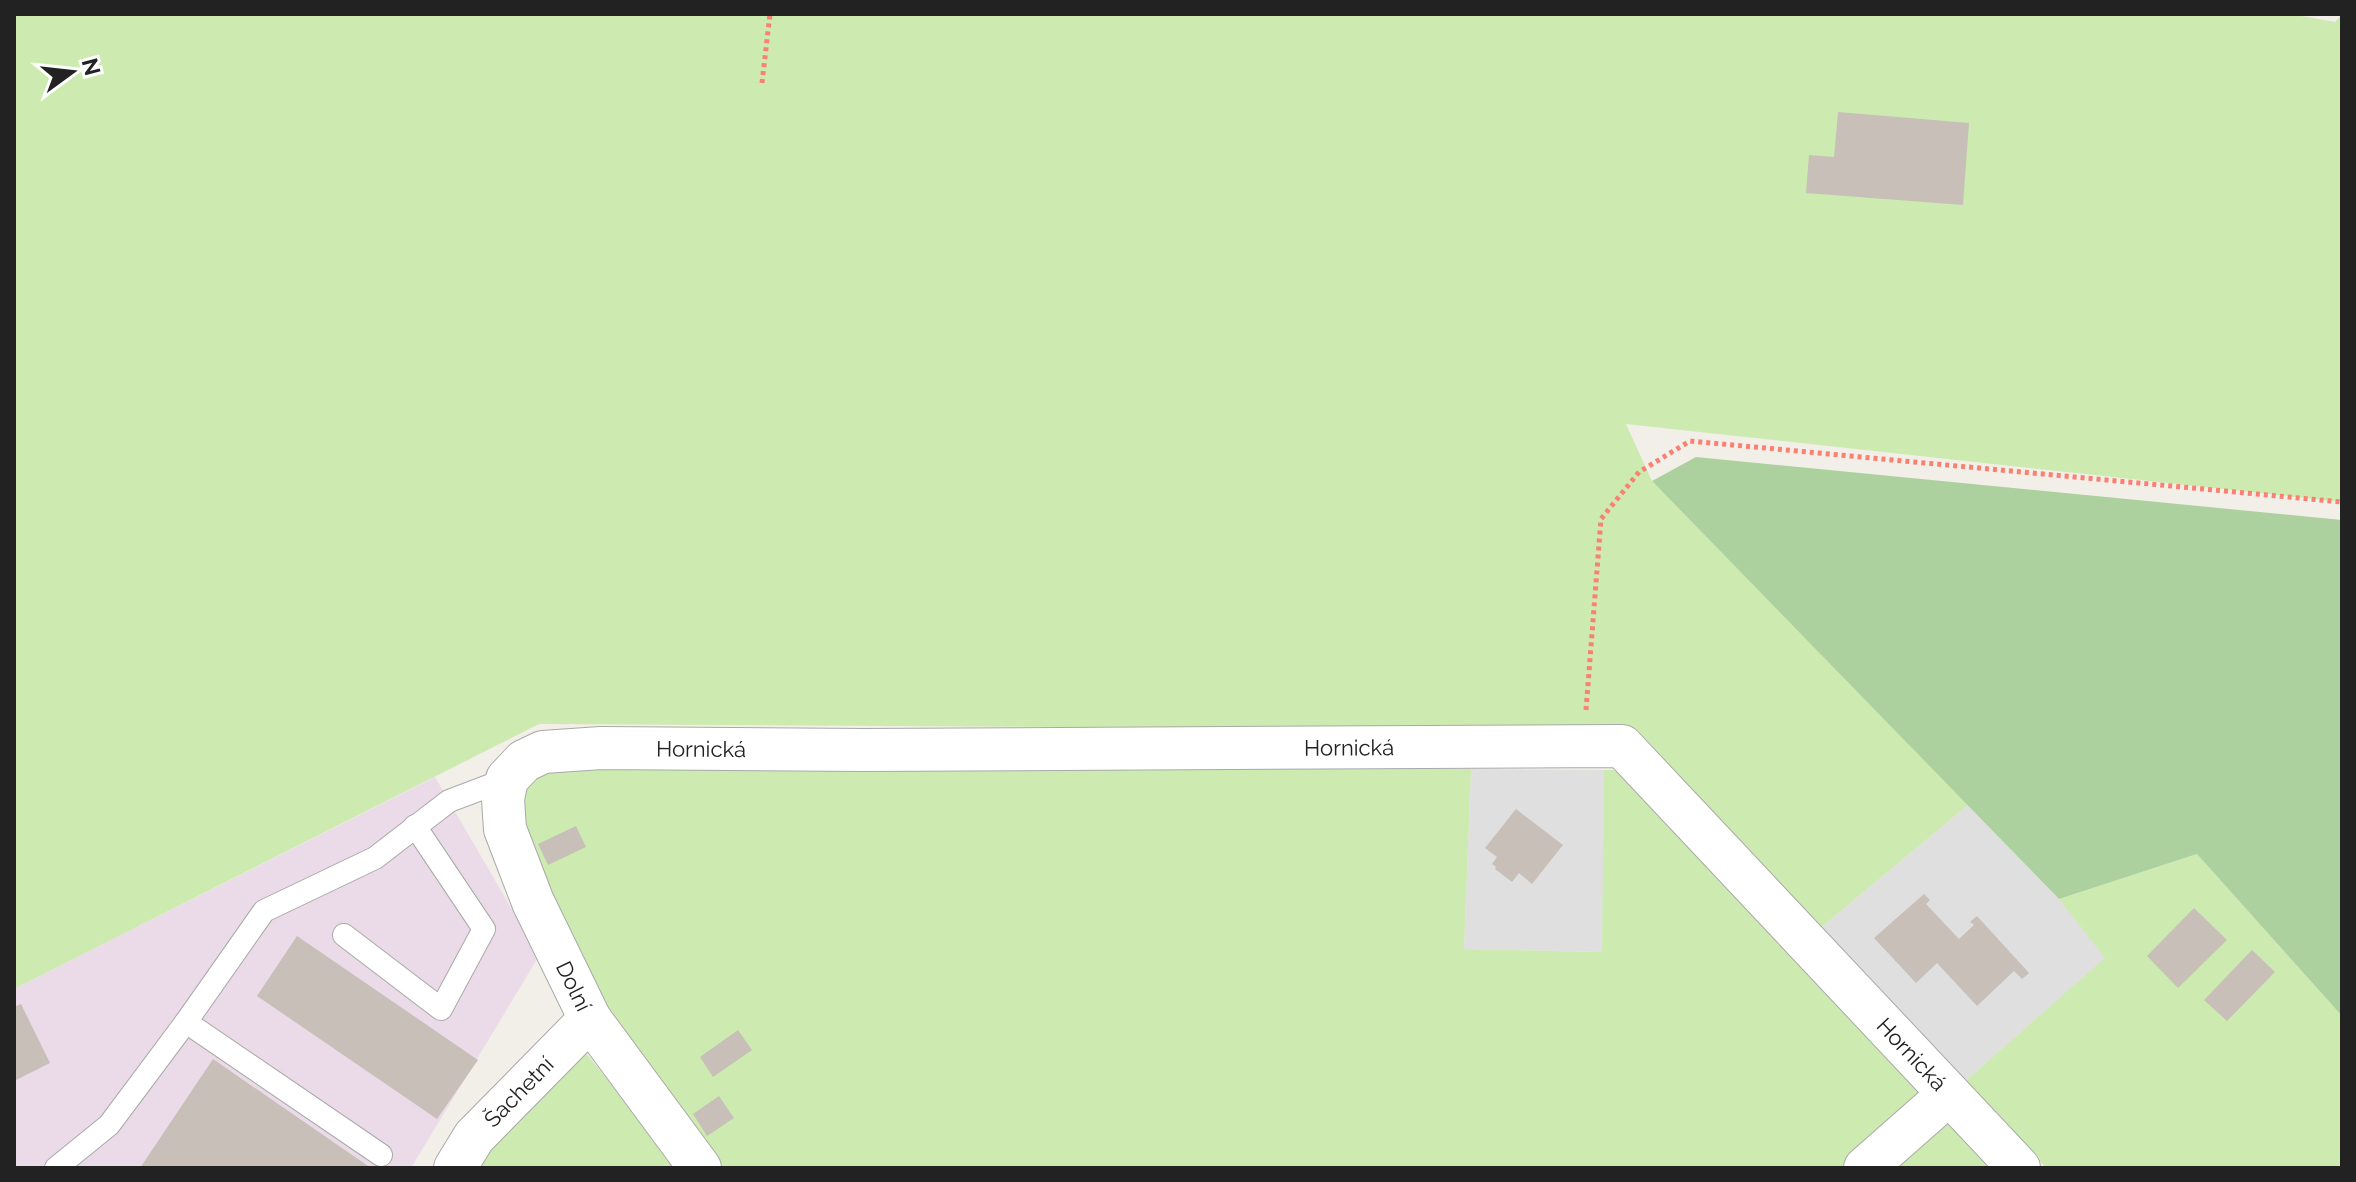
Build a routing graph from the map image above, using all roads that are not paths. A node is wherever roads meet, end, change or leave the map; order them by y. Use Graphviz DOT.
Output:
graph roads {
  1 [pos="507,779"];
  2 [pos="415,826"];
  3 [pos="344,935"];
  4 [pos="590,1019"];
  5 [pos="186,1022"];
  6 [pos="1949,1094"];
  7 [pos="381,1155"];
  8 [pos="56,1168"];
  9 [pos="455,1168"];
  10 [pos="700,1168"];
  11 [pos="1865,1168"];
  12 [pos="2019,1168"];
  1 -- 2 [label="lane"];
  1 -- 4 [label="street, Dolní"];
  1 -- 6 [label="street, Hornická"];
  2 -- 3 [label="lane"];
  2 -- 5 [label="lane"];
  4 -- 9 [label="street, Šachetní"];
  4 -- 10 [label="street, Dolní"];
  5 -- 7 [label="lane"];
  5 -- 8 [label="lane"];
  6 -- 11 [label="street"];
  6 -- 12 [label="street, Hornická"];
}
